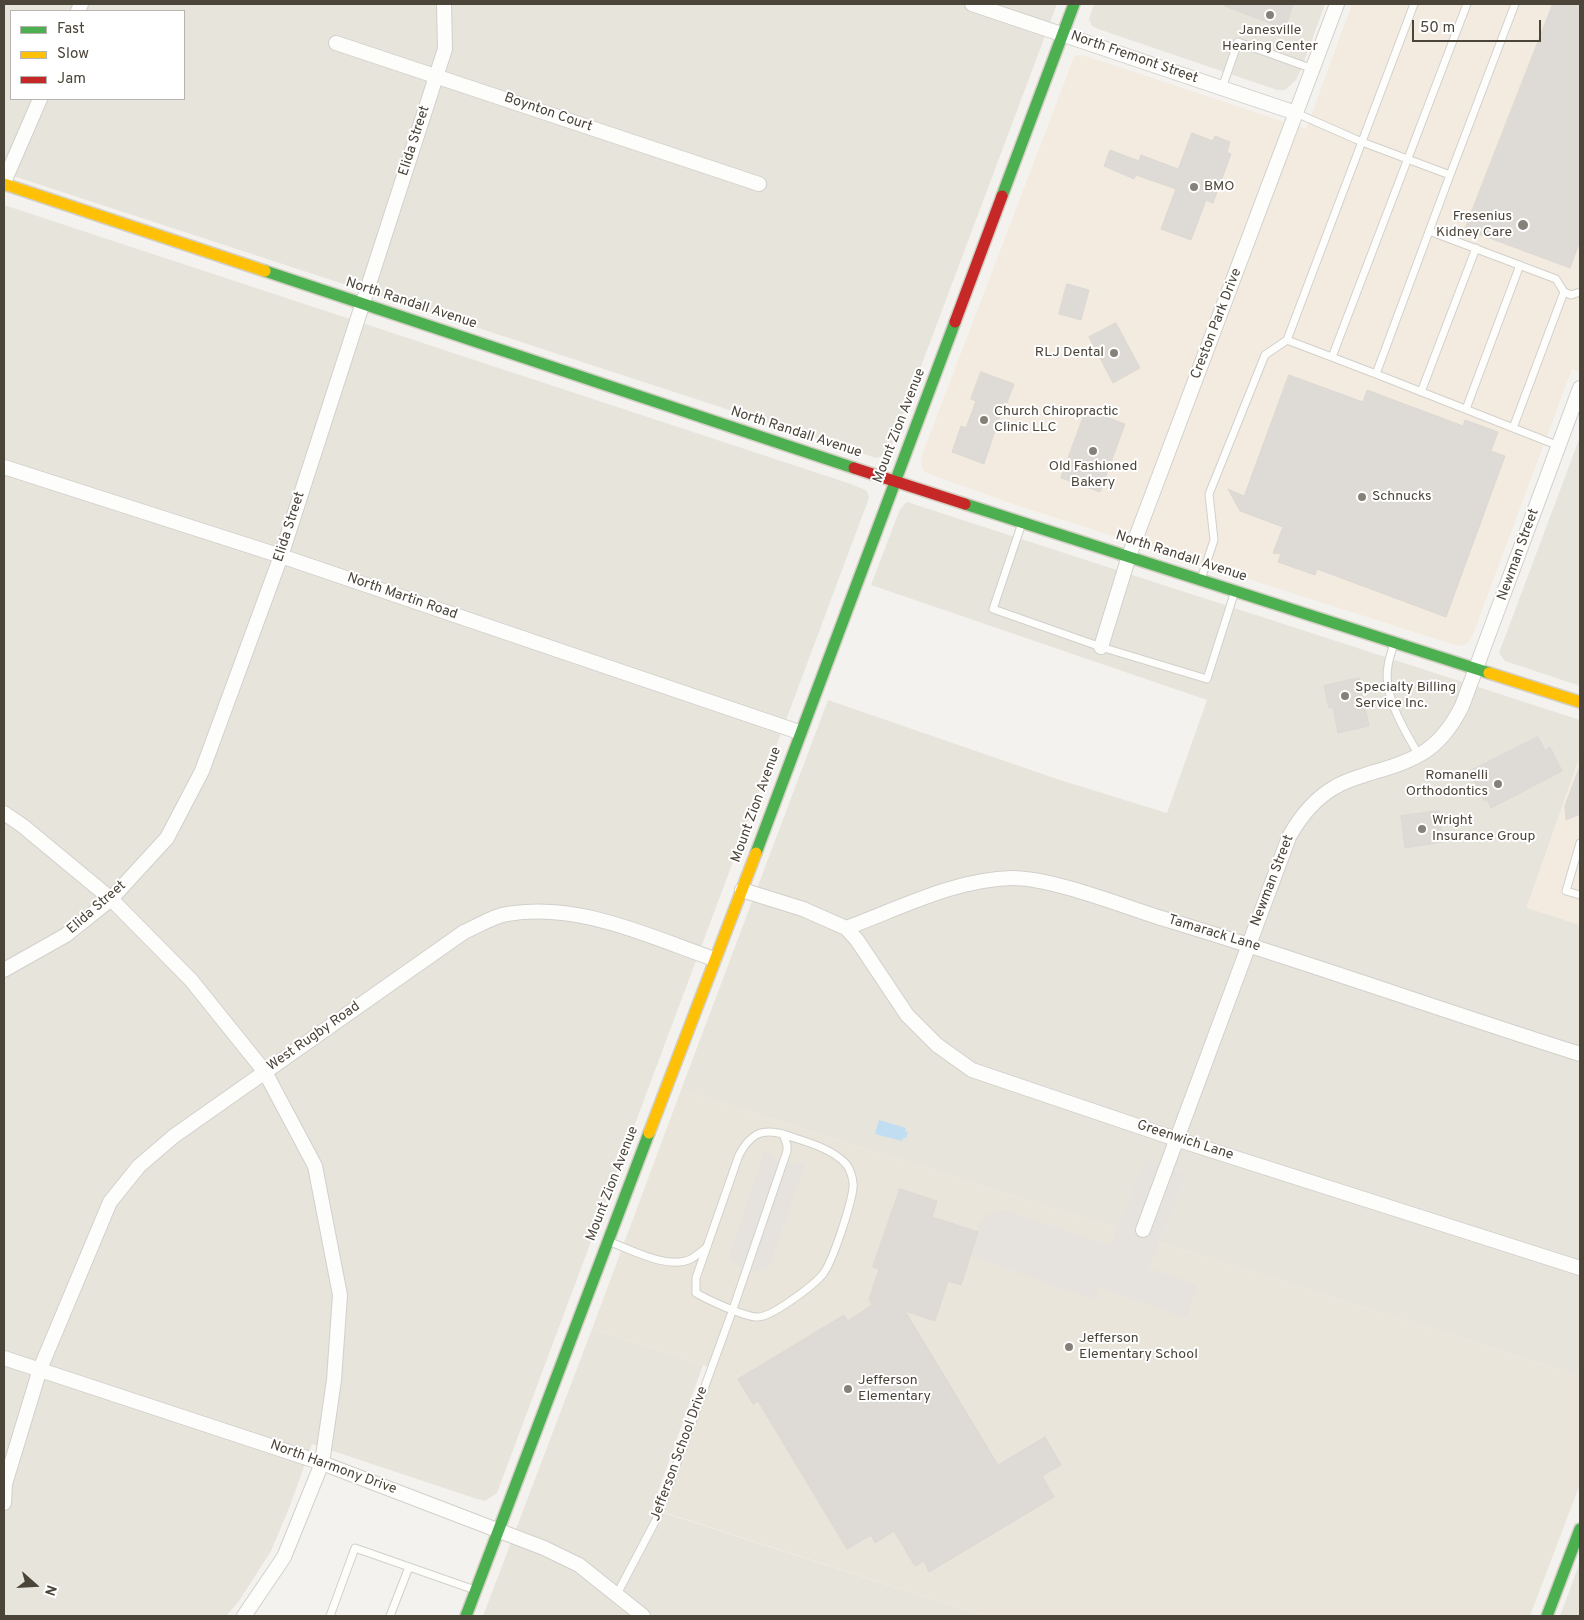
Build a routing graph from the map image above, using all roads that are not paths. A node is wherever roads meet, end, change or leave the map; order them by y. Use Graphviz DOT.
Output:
graph roads {
  1 [pos="444,4"];
  2 [pos="972,4"];
  3 [pos="1074,4"];
  4 [pos="1337,4"];
  5 [pos="1414,4"];
  6 [pos="1467,4"];
  7 [pos="1514,4"];
  8 [pos="1063,34"];
  9 [pos="336,43"];
  10 [pos="1313,69"];
  11 [pos="437,76"];
  12 [pos="1222,88"];
  13 [pos="40,100"];
  14 [pos="1296,113"];
  15 [pos="1362,142"];
  16 [pos="1408,159"];
  17 [pos="1450,175"];
  18 [pos="4,183"];
  19 [pos="759,184"];
  20 [pos="1429,231"];
  21 [pos="1476,248"];
  22 [pos="1520,265"];
  23 [pos="1564,292"];
  24 [pos="1580,292"];
  25 [pos="363,304"];
  26 [pos="1287,340"];
  27 [pos="1332,357"];
  28 [pos="1376,374"];
  29 [pos="1421,392"];
  30 [pos="1579,397"];
  31 [pos="1466,409"];
  32 [pos="1513,428"];
  33 [pos="1559,446"];
  34 [pos="4,467"];
  35 [pos="895,482"];
  36 [pos="1022,522"];
  37 [pos="281,556"];
  38 [pos="1129,556"];
  39 [pos="1201,580"];
  40 [pos="1235,591"];
  41 [pos="1394,643"];
  42 [pos="1101,647"];
  43 [pos="1476,670"];
  44 [pos="1580,702"];
  45 [pos="799,732"];
  46 [pos="1420,756"];
  47 [pos="4,813"];
  48 [pos="1580,843"];
  49 [pos="742,890"];
  50 [pos="1580,896"];
  51 [pos="112,899"];
  52 [pos="846,928"];
  53 [pos="1250,944"];
  54 [pos="714,959"];
  55 [pos="4,970"];
  56 [pos="1580,1054"];
  57 [pos="265,1072"];
  58 [pos="782,1134"];
  59 [pos="1176,1139"];
  60 [pos="1143,1230"];
  61 [pos="608,1241"];
  62 [pos="707,1246"];
  63 [pos="1580,1268"];
  64 [pos="733,1309"];
  65 [pos="4,1358"];
  66 [pos="40,1369"];
  67 [pos="322,1462"];
  68 [pos="4,1502"];
  69 [pos="1580,1529"];
  70 [pos="498,1530"];
  71 [pos="409,1567"];
  72 [pos="476,1590"];
  73 [pos="617,1594"];
  74 [pos="244,1616"];
  75 [pos="330,1616"];
  76 [pos="390,1616"];
  77 [pos="466,1616"];
  78 [pos="643,1616"];
  79 [pos="1548,1616"];
  1 -- 11 [label="street, Elida Street"];
  2 -- 8 [label="street, North Fremont Street"];
  3 -- 8 [label="street, Mount Zion Avenue"];
  4 -- 10 [label="street, Creston Park Drive"];
  5 -- 15 [label="lane"];
  6 -- 16 [label="lane"];
  7 -- 17 [label="lane"];
  8 -- 12 [label="street, North Fremont Street"];
  8 -- 35 [label="street, Mount Zion Avenue"];
  9 -- 11 [label="street, Boynton Court"];
  10 -- 12 [label="lane"];
  10 -- 14 [label="street, Creston Park Drive"];
  11 -- 19 [label="street, Boynton Court"];
  11 -- 25 [label="street, Elida Street"];
  12 -- 14 [label="street, North Fremont Street"];
  13 -- 18 [label="street"];
  14 -- 15 [label="lane"];
  14 -- 38 [label="street, Creston Park Drive"];
  15 -- 16 [label="lane"];
  15 -- 26 [label="lane"];
  16 -- 17 [label="lane"];
  16 -- 27 [label="lane"];
  17 -- 20 [label="lane"];
  18 -- 25 [label="street, North Randall Avenue"];
  20 -- 21 [label="lane"];
  20 -- 28 [label="lane"];
  21 -- 22 [label="lane"];
  21 -- 29 [label="lane"];
  22 -- 23 [label="lane"];
  22 -- 31 [label="lane"];
  23 -- 24 [label="lane"];
  23 -- 32 [label="lane"];
  25 -- 35 [label="street, North Randall Avenue"];
  25 -- 37 [label="street, Elida Street"];
  26 -- 27 [label="lane"];
  26 -- 39 [label="lane"];
  27 -- 28 [label="lane"];
  28 -- 29 [label="lane"];
  29 -- 31 [label="lane"];
  30 -- 33 [label="street, Newman Street"];
  31 -- 32 [label="lane"];
  32 -- 33 [label="lane"];
  33 -- 43 [label="street, Newman Street"];
  34 -- 37 [label="street, North Martin Road"];
  35 -- 36 [label="street, North Randall Avenue"];
  35 -- 45 [label="street, Mount Zion Avenue"];
  36 -- 38 [label="street, North Randall Avenue"];
  36 -- 42 [label="lane"];
  37 -- 45 [label="street, North Martin Road"];
  37 -- 51 [label="street, Elida Street"];
  38 -- 39 [label="street, North Randall Avenue"];
  38 -- 42 [label="street, Creston Park Drive"];
  39 -- 40 [label="street, North Randall Avenue"];
  40 -- 41 [label="street, North Randall Avenue"];
  40 -- 42 [label="lane"];
  41 -- 43 [label="street, North Randall Avenue"];
  41 -- 46 [label="lane"];
  43 -- 44 [label="street, North Randall Avenue"];
  43 -- 46 [label="street, Newman Street"];
  45 -- 49 [label="street, Mount Zion Avenue"];
  46 -- 53 [label="street, Newman Street"];
  47 -- 51 [label="street"];
  48 -- 50 [label="lane"];
  49 -- 52 [label="street"];
  49 -- 54 [label="street, Mount Zion Avenue"];
  51 -- 55 [label="street, Elida Street"];
  51 -- 57 [label="street"];
  52 -- 53 [label="street, Tamarack Lane"];
  52 -- 59 [label="street, Greenwich Lane"];
  53 -- 56 [label="street, Tamarack Lane"];
  53 -- 59 [label="street, Newman Street"];
  54 -- 57 [label="street, West Rugby Road"];
  54 -- 61 [label="street, Mount Zion Avenue"];
  57 -- 66 [label="street, West Rugby Road"];
  57 -- 67 [label="street"];
  58 -- 62 [label="lane"];
  58 -- 64 [label="lane, Jefferson School Drive"];
  58 -- 64 [label="lane"];
  59 -- 60 [label="street, Newman Street"];
  59 -- 63 [label="street, Greenwich Lane"];
  61 -- 62 [label="lane"];
  61 -- 70 [label="street, Mount Zion Avenue"];
  62 -- 64 [label="lane"];
  64 -- 73 [label="lane, Jefferson School Drive"];
  65 -- 66 [label="street, North Harmony Drive"];
  66 -- 67 [label="street, North Harmony Drive"];
  66 -- 68 [label="street, West Rugby Road"];
  67 -- 70 [label="street, North Harmony Drive"];
  67 -- 74 [label="street"];
  69 -- 79 [label="street"];
  70 -- 72 [label="street, Mount Zion Avenue"];
  70 -- 73 [label="street, North Harmony Drive"];
  71 -- 72 [label="lane"];
  71 -- 75 [label="lane"];
  71 -- 76 [label="lane"];
  72 -- 77 [label="street, Mount Zion Avenue"];
  73 -- 78 [label="street, North Harmony Drive"];
}
